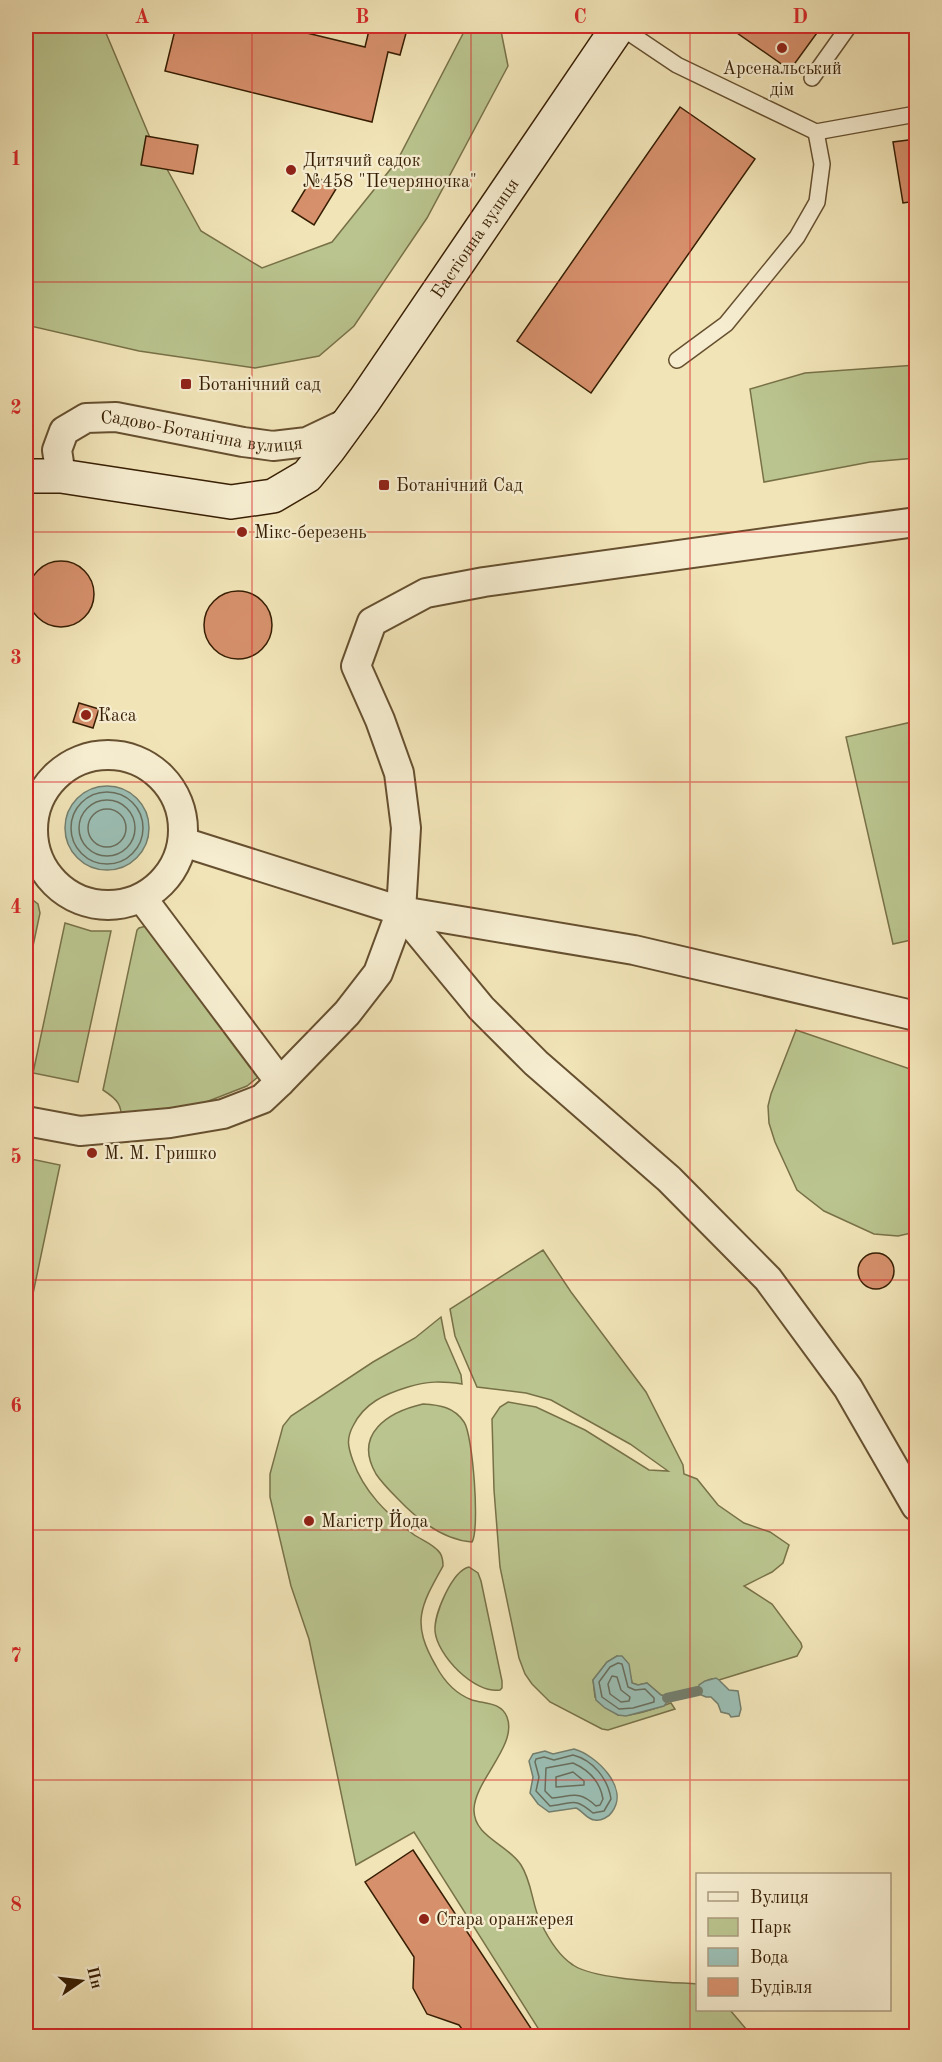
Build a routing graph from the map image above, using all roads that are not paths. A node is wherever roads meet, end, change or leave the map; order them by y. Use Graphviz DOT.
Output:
graph roads {
  1 [pos="619,26"];
  2 [pos="849,26"];
  3 [pos="812,78"];
  4 [pos="916,114"];
  5 [pos="816,132"];
  6 [pos="677,360"];
  7 [pos="349,422"];
  8 [pos="329,449"];
  9 [pos="26,476"];
  10 [pos="61,476"];
  11 [pos="916,522"];
  12 [pos="29,819"];
  13 [pos="183,842"];
  14 [pos="35,877"];
  15 [pos="142,898"];
  16 [pos="401,911"];
  17 [pos="916,1016"];
  18 [pos="280,1082"];
  19 [pos="26,1121"];
  20 [pos="916,1506"];
  1 -- 5 [label="lane"];
  1 -- 7 [label="street, Бастіонна вулиця"];
  2 -- 3 [label="lane"];
  4 -- 5 [label="lane"];
  5 -- 6 [label="lane"];
  7 -- 8 [label="street, Бастіонна вулиця"];
  7 -- 10 [label="street, Садово-Ботанічна вулиця"];
  8 -- 10 [label="street, Садово-Ботанічна вулиця"];
  9 -- 10 [label="street, Садово-Ботанічна вулиця"];
  11 -- 16 [label="street"];
  12 -- 13 [label="street"];
  12 -- 14 [label="street"];
  13 -- 15 [label="street"];
  13 -- 16 [label="street"];
  14 -- 15 [label="street"];
  15 -- 18 [label="street"];
  16 -- 17 [label="street"];
  16 -- 18 [label="street"];
  16 -- 20 [label="street"];
  18 -- 19 [label="street"];
}
